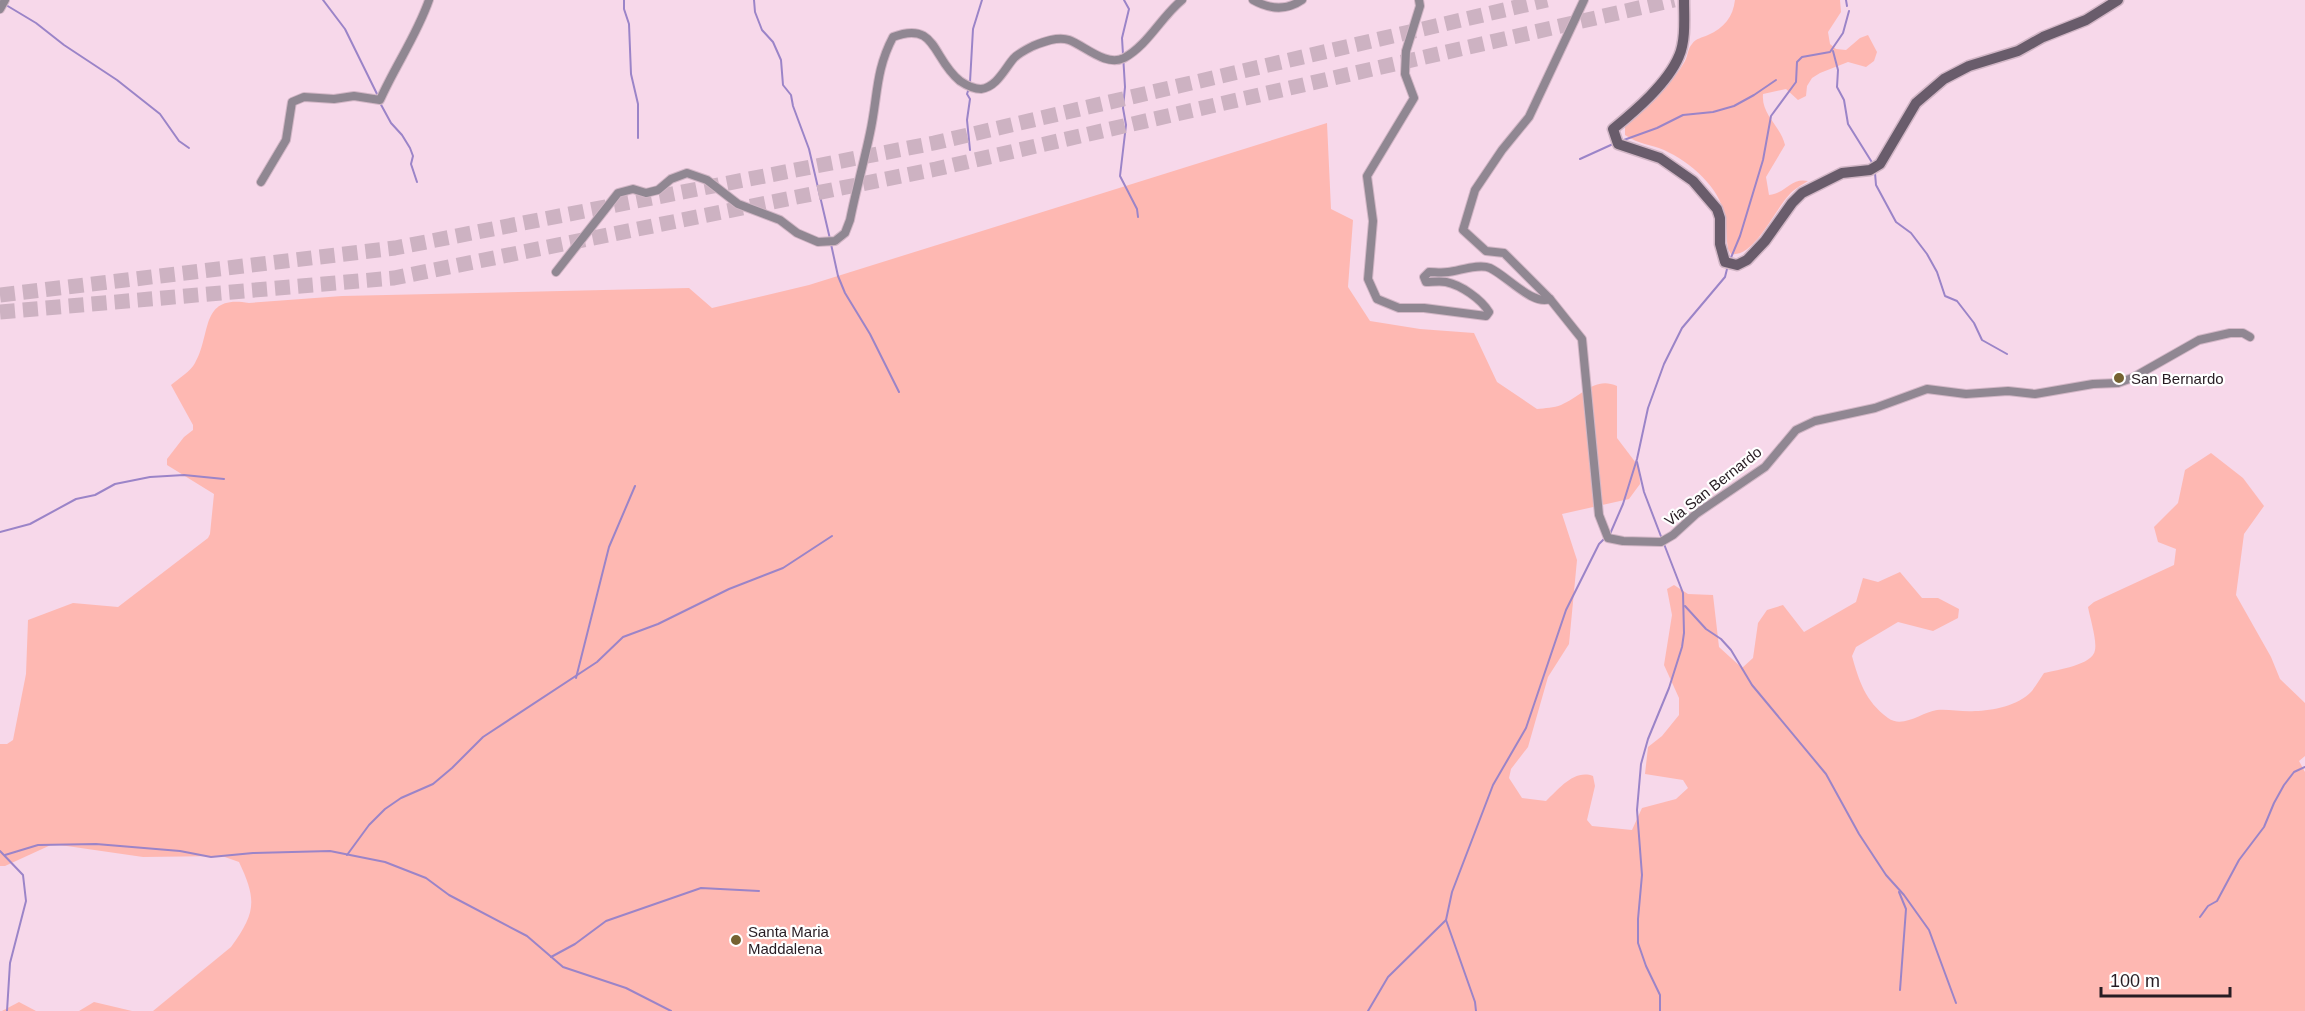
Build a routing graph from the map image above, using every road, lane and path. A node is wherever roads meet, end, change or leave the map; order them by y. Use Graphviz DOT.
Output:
graph roads {
  1 [pos="5,0"];
  2 [pos="429,0"];
  3 [pos="1182,0"];
  4 [pos="1253,0"];
  5 [pos="1302,0"];
  6 [pos="1419,0"];
  7 [pos="1584,0"];
  8 [pos="1684,0"];
  9 [pos="2118,0"];
  10 [pos="0,9"];
  11 [pos="261,182"];
  12 [pos="556,273"];
  13 [pos="1550,299"];
  14 [pos="2250,336"];
  1 -- 10 [label="street"];
  2 -- 11 [label="street"];
  3 -- 12 [label="street"];
  4 -- 5 [label="street"];
  6 -- 13 [label="street"];
  7 -- 13 [label="street, Via San Bernardo"];
  8 -- 9 [label="street"];
  13 -- 14 [label="street, Via San Bernardo"];
}
